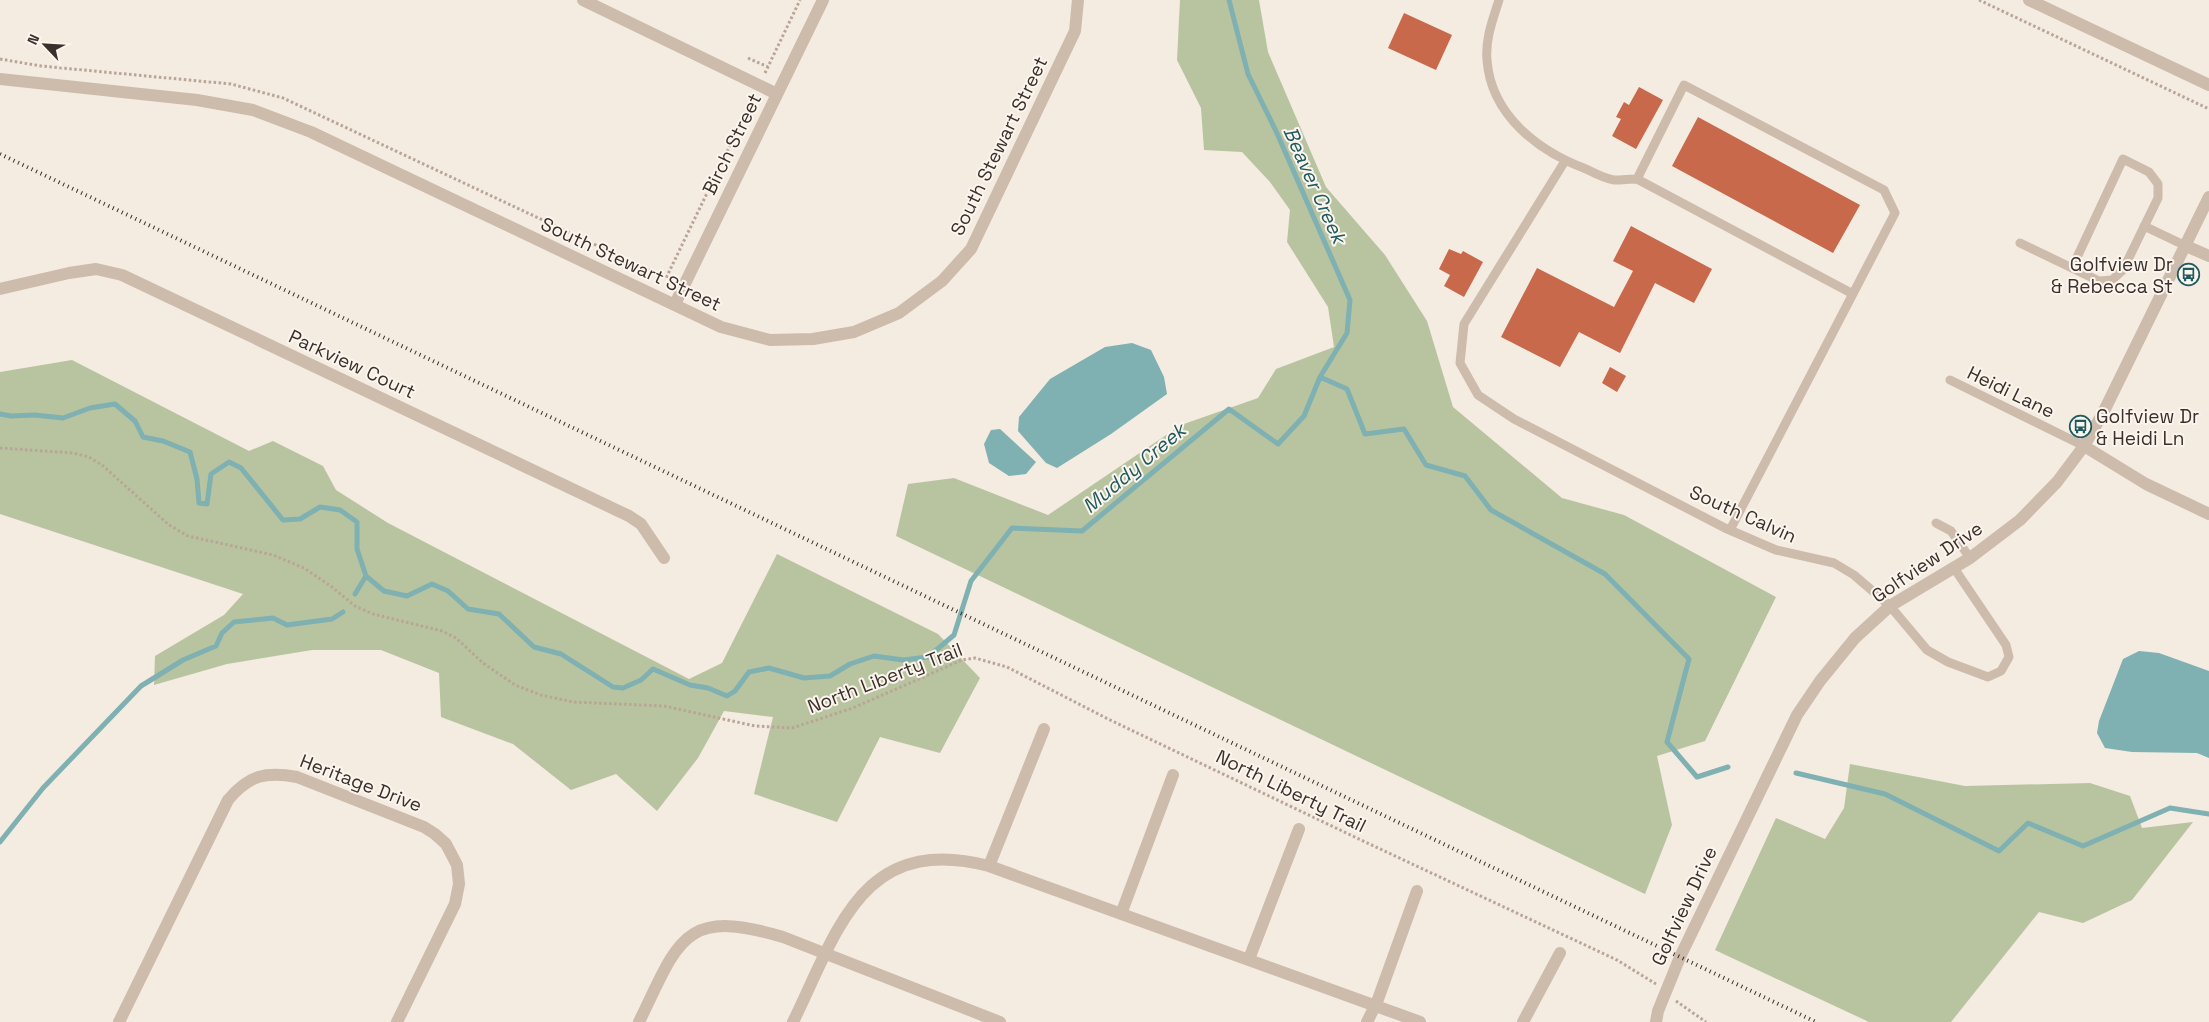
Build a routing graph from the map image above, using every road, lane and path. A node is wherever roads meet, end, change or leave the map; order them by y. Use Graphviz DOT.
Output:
graph roads {
  1 [pos="583,0"];
  2 [pos="800,0"];
  3 [pos="823,0"];
  4 [pos="1078,0"];
  5 [pos="1499,0"];
  6 [pos="1979,0"];
  7 [pos="2029,0"];
  8 [pos="748,58"];
  9 [pos="768,67"];
  10 [pos="0,79"];
  11 [pos="759,85"];
  12 [pos="2209,85"];
  13 [pos="777,94"];
  14 [pos="2209,109"];
  15 [pos="1565,161"];
  16 [pos="1637,179"];
  17 [pos="2209,197"];
  18 [pos="2144,226"];
  19 [pos="2020,243"];
  20 [pos="2186,246"];
  21 [pos="2209,256"];
  22 [pos="2072,268"];
  23 [pos="666,278"];
  24 [pos="0,289"];
  25 [pos="1853,294"];
  26 [pos="675,304"];
  27 [pos="1950,380"];
  28 [pos="2084,446"];
  29 [pos="0,448"];
  30 [pos="2209,514"];
  31 [pos="1936,523"];
  32 [pos="1730,530"];
  33 [pos="664,558"];
  34 [pos="1970,558"];
  35 [pos="1954,568"];
  36 [pos="1890,606"];
  37 [pos="1044,728"];
  38 [pos="1173,775"];
  39 [pos="1299,830"];
  40 [pos="989,866"];
  41 [pos="1417,891"];
  42 [pos="1121,914"];
  43 [pos="1560,952"];
  44 [pos="826,955"];
  45 [pos="1249,960"];
  46 [pos="1665,991"];
  47 [pos="1374,1006"];
  48 [pos="119,1022"];
  49 [pos="397,1022"];
  50 [pos="639,1022"];
  51 [pos="793,1022"];
  52 [pos="1000,1022"];
  53 [pos="1366,1022"];
  54 [pos="1420,1022"];
  55 [pos="1523,1022"];
  56 [pos="1656,1022"];
  57 [pos="1706,1022"];
  1 -- 11 [label="street"];
  2 -- 9 [label="path"];
  3 -- 13 [label="street, Birch Street"];
  4 -- 26 [label="street, South Stewart Street"];
  5 -- 15 [label="lane"];
  6 -- 14 [label="path"];
  7 -- 12 [label="street"];
  8 -- 9 [label="path"];
  9 -- 11 [label="path"];
  10 -- 26 [label="street, South Stewart Street"];
  11 -- 13 [label="street"];
  11 -- 23 [label="path"];
  13 -- 26 [label="street, Birch Street"];
  15 -- 16 [label="lane"];
  15 -- 32 [label="lane, South Calvin"];
  16 -- 25 [label="lane"];
  16 -- 25 [label="lane"];
  17 -- 20 [label="street, Golfview Drive"];
  18 -- 20 [label="lane"];
  18 -- 22 [label="lane"];
  18 -- 22 [label="lane"];
  19 -- 22 [label="lane"];
  20 -- 21 [label="street"];
  20 -- 28 [label="street, Golfview Drive"];
  24 -- 33 [label="street, Parkview Court"];
  25 -- 32 [label="lane"];
  27 -- 28 [label="lane, Heidi Lane"];
  28 -- 30 [label="street"];
  28 -- 34 [label="street, Golfview Drive"];
  29 -- 46 [label="path, North Liberty Trail"];
  31 -- 34 [label="lane"];
  32 -- 36 [label="lane, South Calvin"];
  34 -- 35 [label="street, Golfview Drive"];
  35 -- 36 [label="street, Golfview Drive"];
  35 -- 36 [label="lane, South Calvin"];
  36 -- 46 [label="street, Golfview Drive"];
  37 -- 40 [label="street"];
  38 -- 42 [label="street"];
  39 -- 45 [label="street"];
  40 -- 42 [label="street"];
  40 -- 44 [label="street"];
  41 -- 47 [label="street"];
  42 -- 45 [label="street"];
  43 -- 55 [label="street"];
  44 -- 50 [label="street"];
  44 -- 51 [label="street"];
  44 -- 52 [label="street"];
  45 -- 47 [label="street"];
  46 -- 56 [label="street, Golfview Drive"];
  46 -- 57 [label="path, North Liberty Trail"];
  47 -- 53 [label="street"];
  47 -- 54 [label="street"];
  48 -- 49 [label="street, Heritage Drive"];
}
